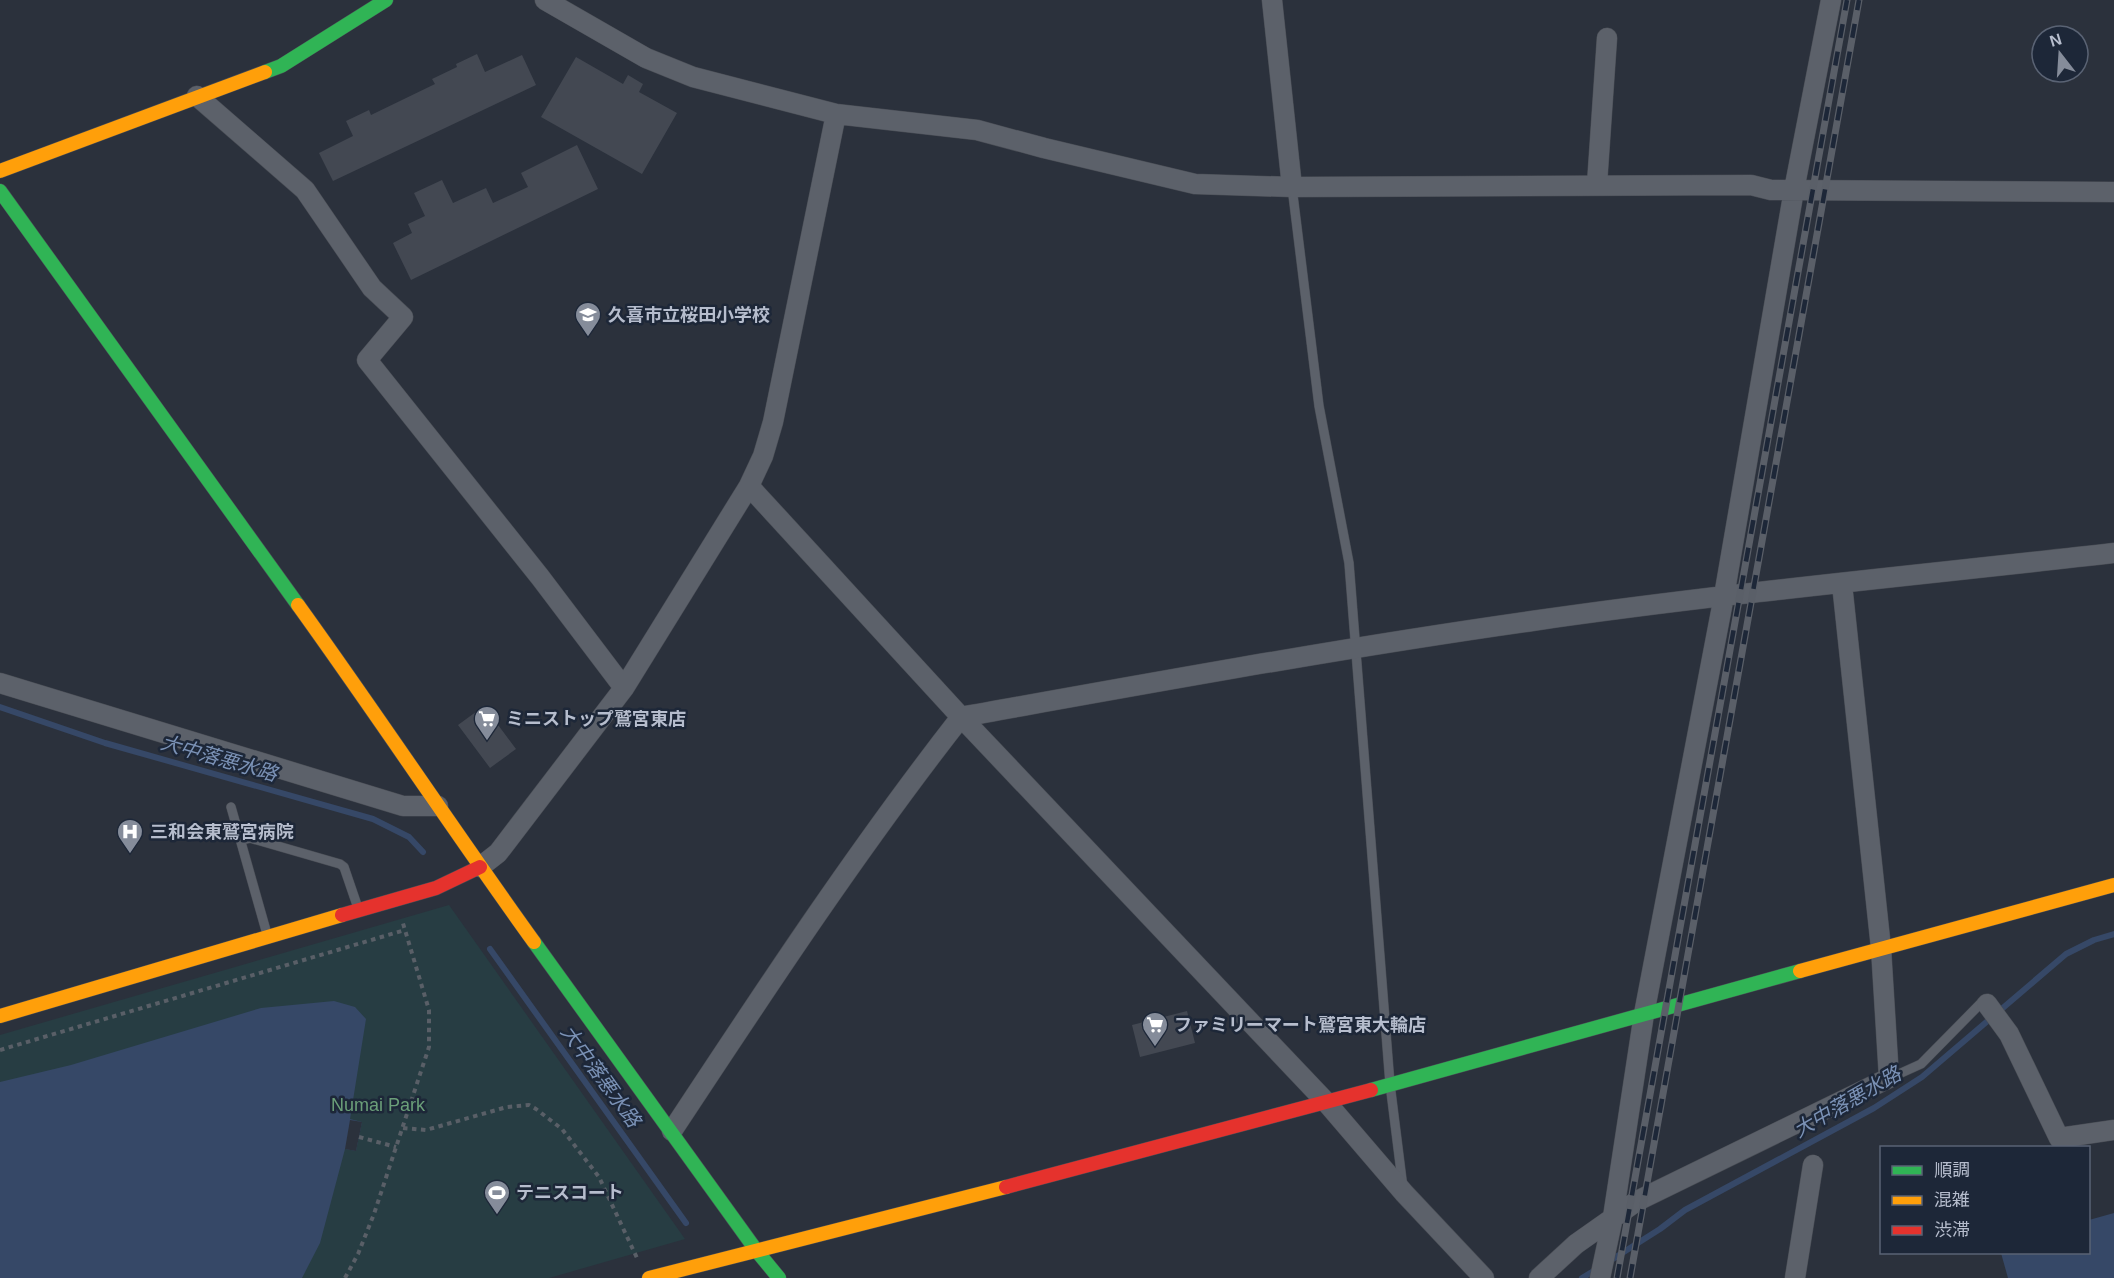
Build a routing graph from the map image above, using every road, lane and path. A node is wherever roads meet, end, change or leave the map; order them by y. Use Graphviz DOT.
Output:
graph roads {
  1 [pos="386,0"];
  2 [pos="545,0"];
  3 [pos="1272,0"];
  4 [pos="1831,0"];
  5 [pos="1607,38"];
  6 [pos="197,96"];
  7 [pos="836,114"];
  8 [pos="0,171"];
  9 [pos="1597,184"];
  10 [pos="1292,187"];
  11 [pos="0,190"];
  12 [pos="1794,190"];
  13 [pos="2114,192"];
  14 [pos="749,486"];
  15 [pos="2114,553"];
  16 [pos="1842,584"];
  17 [pos="1724,596"];
  18 [pos="1355,648"];
  19 [pos="0,683"];
  20 [pos="624,688"];
  21 [pos="961,717"];
  22 [pos="438,806"];
  23 [pos="231,807"];
  24 [pos="241,840"];
  25 [pos="480,867"];
  26 [pos="2114,885"];
  27 [pos="359,911"];
  28 [pos="400,914"];
  29 [pos="405,930"];
  30 [pos="268,938"];
  31 [pos="1881,948"];
  32 [pos="1987,1004"];
  33 [pos="1644,1014"];
  34 [pos="0,1016"];
  35 [pos="0,1050"];
  36 [pos="1889,1078"];
  37 [pos="1390,1084"];
  38 [pos="1326,1102"];
  39 [pos="403,1128"];
  40 [pos="2114,1130"];
  41 [pos="672,1131"];
  42 [pos="359,1137"];
  43 [pos="396,1148"];
  44 [pos="1813,1165"];
  45 [pos="1404,1193"];
  46 [pos="1611,1224"];
  47 [pos="756,1250"];
  48 [pos="637,1258"];
  49 [pos="1601,1277"];
  50 [pos="345,1278"];
  51 [pos="649,1278"];
  52 [pos="779,1278"];
  53 [pos="1484,1278"];
  54 [pos="1539,1278"];
  55 [pos="1795,1278"];
  1 -- 6 [label="street"];
  2 -- 7 [label="street"];
  3 -- 10 [label="street"];
  4 -- 12 [label="street"];
  5 -- 9 [label="street"];
  6 -- 8 [label="street"];
  6 -- 20 [label="street"];
  7 -- 10 [label="street"];
  7 -- 14 [label="street"];
  9 -- 10 [label="street"];
  9 -- 12 [label="street"];
  10 -- 18 [label="lane"];
  11 -- 22 [label="street"];
  12 -- 13 [label="street"];
  12 -- 17 [label="street"];
  14 -- 20 [label="street"];
  14 -- 21 [label="street"];
  15 -- 16 [label="street"];
  16 -- 17 [label="street"];
  16 -- 31 [label="street"];
  17 -- 18 [label="street"];
  17 -- 33 [label="street"];
  18 -- 21 [label="street"];
  18 -- 37 [label="lane"];
  19 -- 22 [label="street"];
  20 -- 25 [label="street"];
  21 -- 38 [label="street"];
  21 -- 41 [label="street"];
  22 -- 25 [label="street"];
  23 -- 24 [label="lane"];
  24 -- 27 [label="lane"];
  24 -- 30 [label="lane"];
  25 -- 27 [label="street"];
  25 -- 41 [label="street"];
  26 -- 31 [label="street"];
  27 -- 30 [label="street"];
  28 -- 29 [label="path"];
  29 -- 35 [label="path"];
  29 -- 39 [label="path"];
  30 -- 34 [label="street"];
  31 -- 33 [label="street"];
  31 -- 36 [label="street"];
  32 -- 36 [label="lane"];
  32 -- 40 [label="street"];
  33 -- 37 [label="street"];
  33 -- 46 [label="street"];
  36 -- 46 [label="street"];
  37 -- 38 [label="street"];
  37 -- 45 [label="lane"];
  38 -- 45 [label="street"];
  38 -- 47 [label="street"];
  39 -- 43 [label="path"];
  39 -- 48 [label="path"];
  41 -- 47 [label="street"];
  42 -- 43 [label="path"];
  43 -- 50 [label="path"];
  44 -- 55 [label="street"];
  45 -- 53 [label="street"];
  46 -- 49 [label="street"];
  46 -- 54 [label="street"];
  47 -- 51 [label="street"];
  47 -- 52 [label="street"];
}
